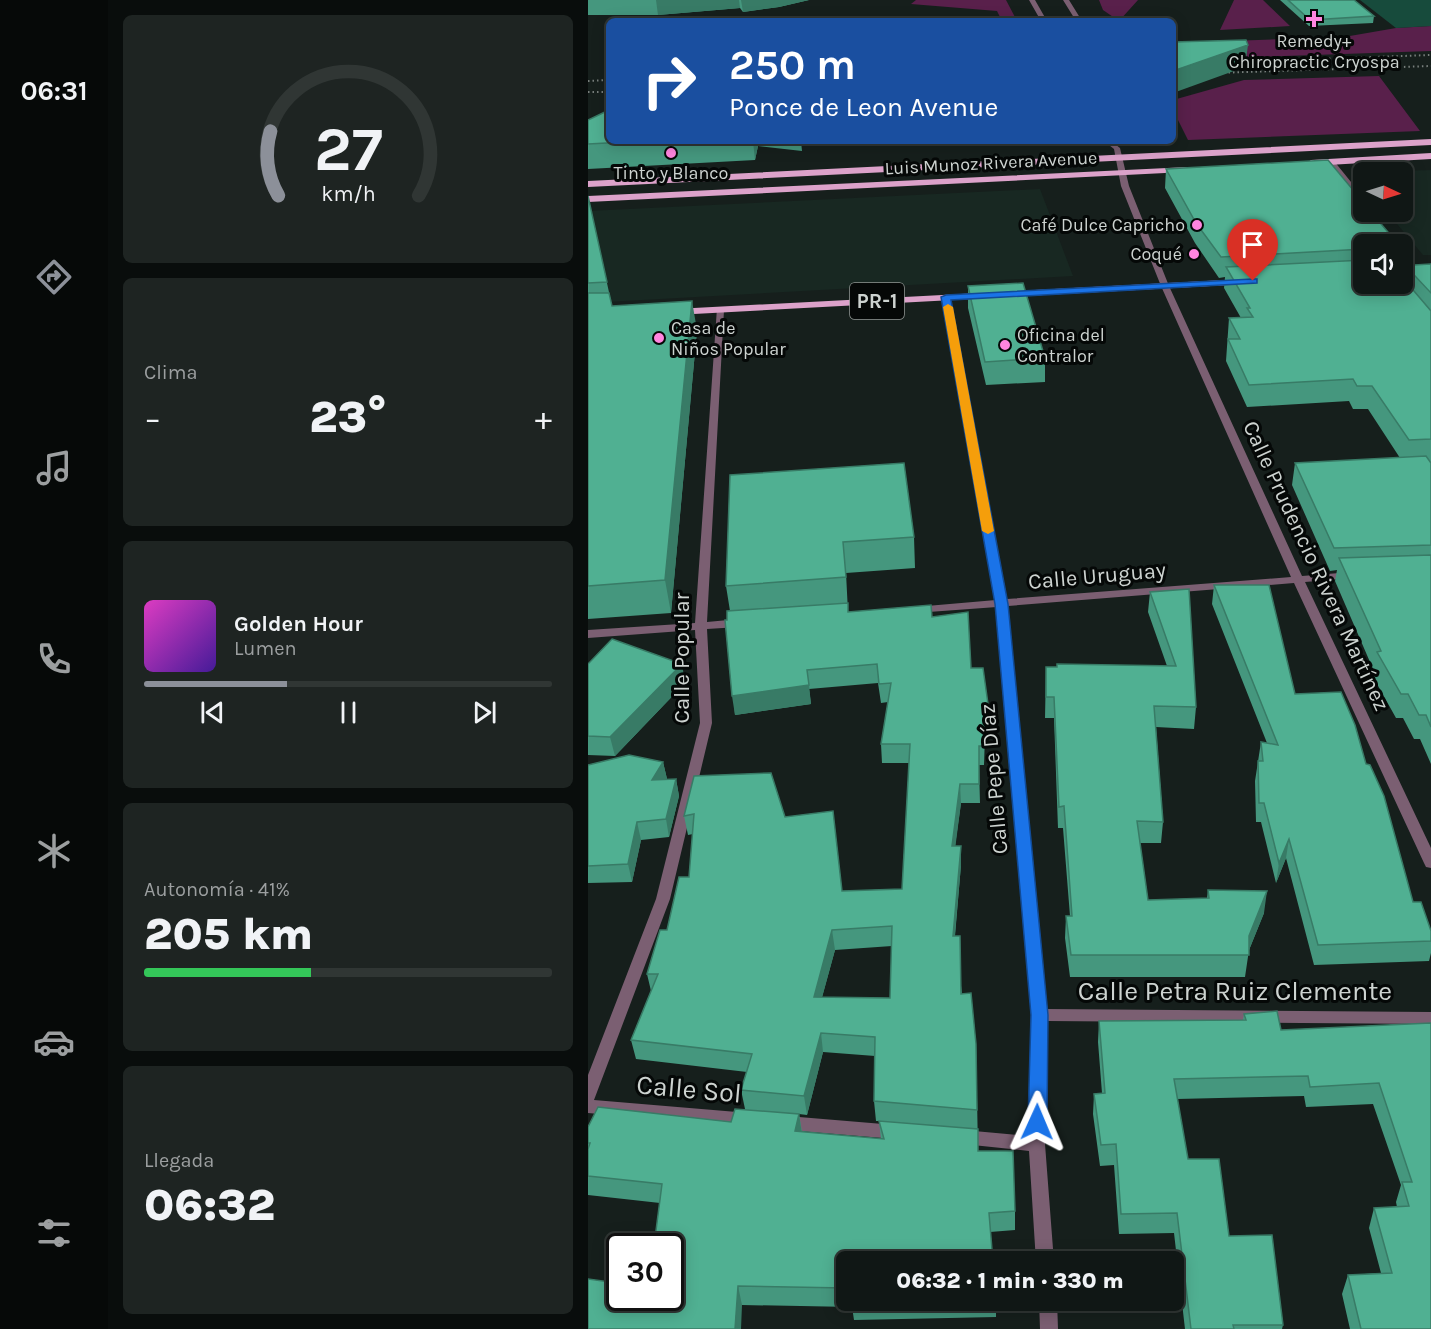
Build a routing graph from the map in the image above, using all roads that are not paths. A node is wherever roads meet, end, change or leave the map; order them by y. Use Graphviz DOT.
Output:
graph roads {
  1 [pos="1032,0"];
  2 [pos="1066,0"];
  3 [pos="1042,18"];
  4 [pos="1077,18"];
  5 [pos="1431,142"];
  6 [pos="1111,144"];
  7 [pos="1122,144"];
  8 [pos="1117,148"];
  9 [pos="1431,156"];
  10 [pos="1118,158"];
  11 [pos="1332,162"];
  12 [pos="1297,164"];
  13 [pos="1192,169"];
  14 [pos="1121,173"];
  15 [pos="588,184"];
  16 [pos="1353,190"];
  17 [pos="588,199"];
  18 [pos="1258,281"];
  19 [pos="1165,286"];
  20 [pos="946,297"];
  21 [pos="720,310"];
  22 [pos="665,313"];
  23 [pos="1365,574"];
  24 [pos="1297,578"];
  25 [pos="1002,604"];
  26 [pos="897,611"];
  27 [pos="747,622"];
  28 [pos="701,625"];
  29 [pos="588,634"];
  30 [pos="1431,863"];
  31 [pos="1040,1015"];
  32 [pos="1431,1018"];
  33 [pos="588,1096"];
  34 [pos="588,1106"];
  35 [pos="907,1133"];
  36 [pos="942,1136"];
  37 [pos="1037,1144"];
  38 [pos="1044,1251"];
  39 [pos="1049,1311"];
  40 [pos="1050,1329"];
  1 -- 3 [label="street"];
  2 -- 4 [label="street"];
  5 -- 10 [label="main road, Luis Munoz Rivera Avenue"];
  6 -- 8 [label="street"];
  7 -- 8 [label="street"];
  8 -- 10 [label="street, Calle Prudencio Rivera Martínez"];
  9 -- 11 [label="main road"];
  10 -- 14 [label="street, Calle Prudencio Rivera Martínez"];
  10 -- 15 [label="main road, Luis Munoz Rivera Avenue"];
  11 -- 12 [label="main road"];
  11 -- 16 [label="street"];
  13 -- 14 [label="main road, Luis Munoz Rivera Avenue"];
  14 -- 17 [label="main road, Luis Munoz Rivera Avenue"];
  14 -- 19 [label="street, Calle Prudencio Rivera Martínez"];
  18 -- 19 [label="main road, PR-1"];
  19 -- 20 [label="main road, PR-1"];
  19 -- 24 [label="street, Calle Prudencio Rivera Martínez"];
  20 -- 21 [label="main road, PR-1"];
  20 -- 25 [label="street, Calle Pepe Díaz"];
  21 -- 22 [label="main road, PR-1"];
  21 -- 28 [label="street, Calle Popular"];
  23 -- 24 [label="street, Calle Uruguay"];
  24 -- 25 [label="street, Calle Uruguay"];
  24 -- 30 [label="street, Calle Prudencio Rivera Martínez"];
  25 -- 26 [label="street, Calle Uruguay"];
  25 -- 31 [label="street, Calle Pepe Díaz"];
  27 -- 28 [label="street"];
  28 -- 29 [label="street"];
  28 -- 33 [label="street, Calle Popular"];
  31 -- 32 [label="street, Calle Petra Ruiz Clemente"];
  31 -- 37 [label="street, Calle Pepe Díaz"];
  34 -- 35 [label="street, Calle Sol"];
  36 -- 37 [label="street"];
  37 -- 38 [label="street, Calle Pepe Díaz"];
  39 -- 40 [label="street"];
}
